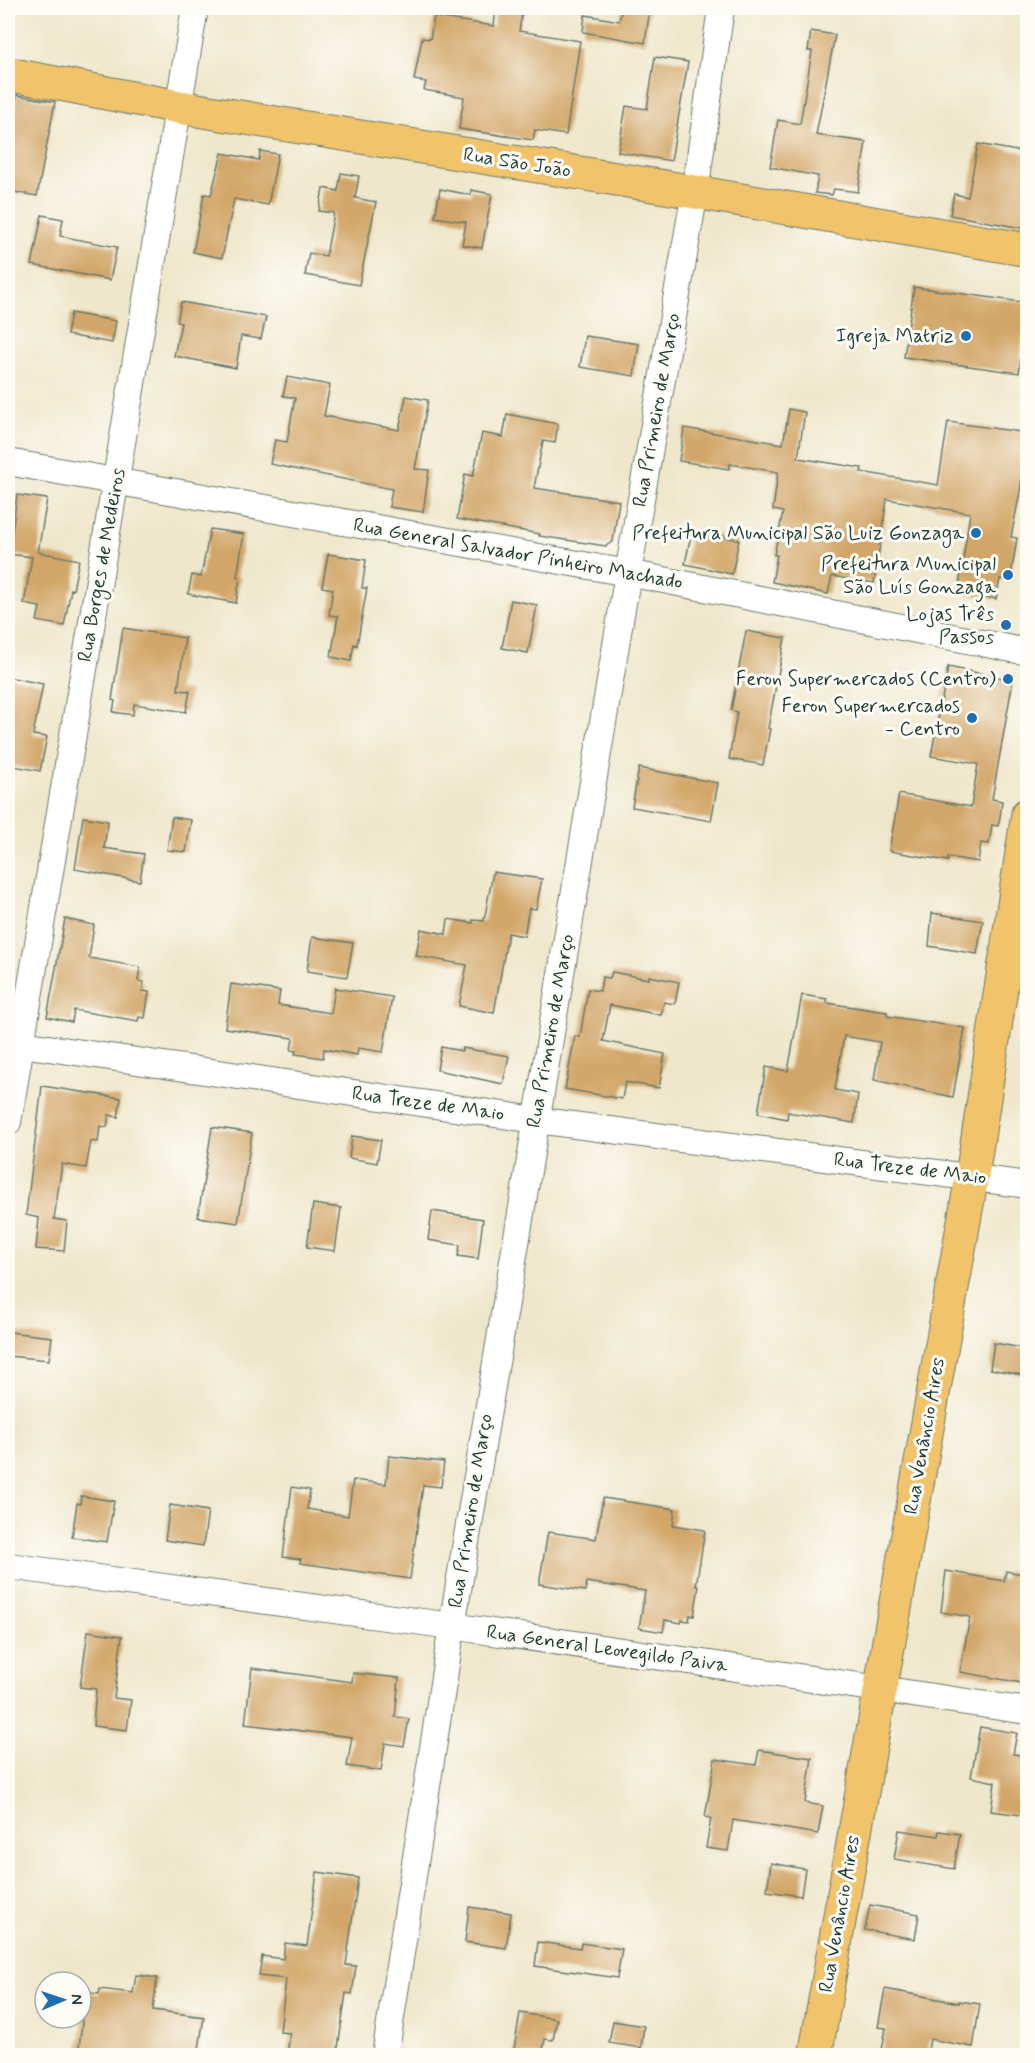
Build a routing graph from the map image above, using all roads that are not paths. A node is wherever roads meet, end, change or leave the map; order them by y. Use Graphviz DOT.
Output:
graph roads {
  1 [pos="195,8"];
  2 [pos="721,8"];
  3 [pos="8,74"];
  4 [pos="179,107"];
  5 [pos="695,192"];
  6 [pos="1028,250"];
  7 [pos="8,462"];
  8 [pos="116,480"];
  9 [pos="628,573"];
  10 [pos="1028,652"];
  11 [pos="1028,814"];
  12 [pos="14,1043"];
  13 [pos="536,1120"];
  14 [pos="8,1122"];
  15 [pos="972,1176"];
  16 [pos="1028,1185"];
  17 [pos="8,1566"];
  18 [pos="452,1626"];
  19 [pos="880,1689"];
  20 [pos="1028,1711"];
  21 [pos="385,2055"];
  22 [pos="815,2055"];
  1 -- 4 [label="street, Rua Borges de Medeiros"];
  2 -- 5 [label="street, Rua Primeiro de Março"];
  3 -- 4 [label="main road, Rua São João"];
  4 -- 5 [label="main road, Rua São João"];
  4 -- 8 [label="street, Rua Borges de Medeiros"];
  5 -- 6 [label="main road, Rua São João"];
  5 -- 9 [label="street, Rua Primeiro de Março"];
  7 -- 8 [label="street, Rua General Salvador Pinheiro Machado"];
  8 -- 9 [label="street, Rua General Salvador Pinheiro Machado"];
  8 -- 12 [label="street, Rua Borges de Medeiros"];
  9 -- 10 [label="street, Rua General Salvador Pinheiro Machado"];
  9 -- 13 [label="street, Rua Primeiro de Março"];
  11 -- 15 [label="main road, Rua Venâncio Aires"];
  12 -- 13 [label="street, Rua Treze de Maio"];
  12 -- 14 [label="street, Rua Borges de Medeiros"];
  13 -- 15 [label="street, Rua Treze de Maio"];
  13 -- 18 [label="street, Rua Primeiro de Março"];
  15 -- 16 [label="street, Rua Treze de Maio"];
  15 -- 19 [label="main road, Rua Venâncio Aires"];
  17 -- 18 [label="street, Rua General Leovegildo Paiva"];
  18 -- 19 [label="street, Rua General Leovegildo Paiva"];
  18 -- 21 [label="street, Rua Primeiro de Março"];
  19 -- 20 [label="street, Rua General Leovegildo Paiva"];
  19 -- 22 [label="main road, Rua Venâncio Aires"];
}
